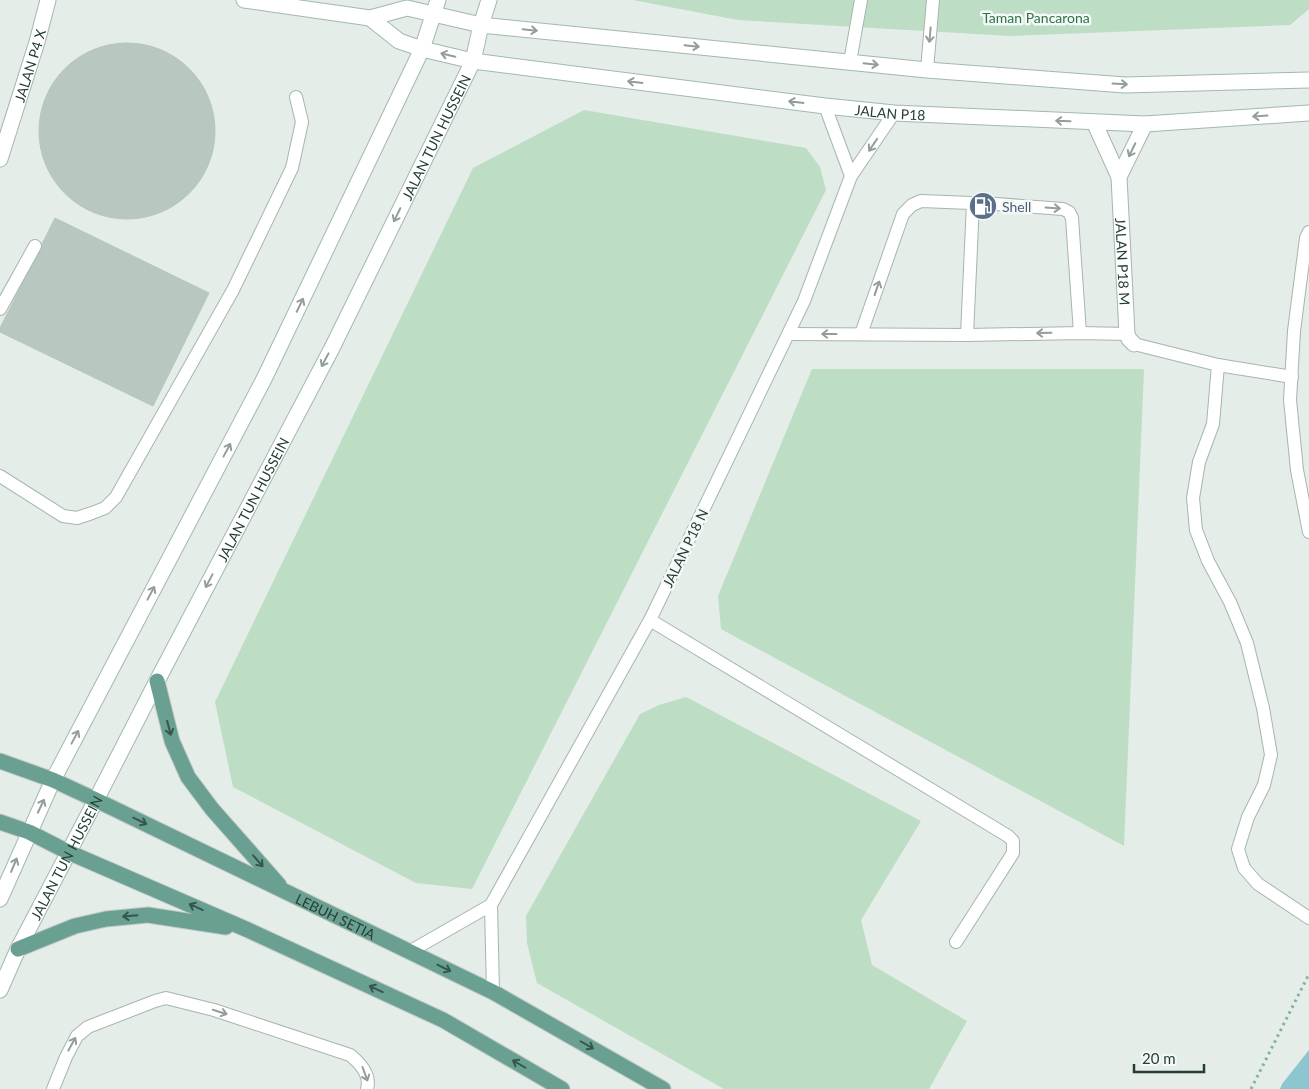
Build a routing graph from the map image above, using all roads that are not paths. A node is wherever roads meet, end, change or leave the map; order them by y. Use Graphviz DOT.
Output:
graph roads {
  1 [pos="48,0"];
  2 [pos="244,0"];
  3 [pos="490,0"];
  4 [pos="860,0"];
  5 [pos="933,0"];
  6 [pos="436,7"];
  7 [pos="370,18"];
  8 [pos="482,25"];
  9 [pos="422,49"];
  10 [pos="473,61"];
  11 [pos="850,62"];
  12 [pos="927,70"];
  13 [pos="1309,80"];
  14 [pos="296,97"];
  15 [pos="825,106"];
  16 [pos="894,113"];
  17 [pos="1309,113"];
  18 [pos="1094,122"];
  19 [pos="1145,124"];
  20 [pos="0,160"];
  21 [pos="851,176"];
  22 [pos="1119,176"];
  23 [pos="974,203"];
  24 [pos="1309,232"];
  25 [pos="35,246"];
  26 [pos="0,309"];
  27 [pos="1080,333"];
  28 [pos="789,334"];
  29 [pos="861,334"];
  30 [pos="967,335"];
  31 [pos="1131,339"];
  32 [pos="1218,365"];
  33 [pos="1292,377"];
  34 [pos="0,476"];
  35 [pos="1309,532"];
  36 [pos="650,620"];
  37 [pos="156,681"];
  38 [pos="0,761"];
  39 [pos="53,780"];
  40 [pos="96,800"];
  41 [pos="0,822"];
  42 [pos="29,832"];
  43 [pos="68,852"];
  44 [pos="284,891"];
  45 [pos="0,899"];
  46 [pos="491,905"];
  47 [pos="1309,918"];
  48 [pos="248,930"];
  49 [pos="956,942"];
  50 [pos="18,949"];
  51 [pos="409,952"];
  52 [pos="0,990"];
  53 [pos="492,992"];
  54 [pos="53,1089"];
  55 [pos="367,1089"];
  56 [pos="562,1089"];
  57 [pos="663,1089"];
  1 -- 20 [label="street, JALAN P4 X"];
  2 -- 7 [label="street"];
  3 -- 8 [label="street, JALAN TUN HUSSEIN"];
  4 -- 11 [label="lane"];
  5 -- 12 [label="lane, one-way"];
  6 -- 7 [label="street"];
  6 -- 8 [label="street"];
  6 -- 9 [label="street"];
  7 -- 9 [label="street, JALAN P18"];
  8 -- 10 [label="street, JALAN TUN HUSSEIN"];
  8 -- 11 [label="street, one-way"];
  10 -- 9 [label="street, JALAN P18, one-way"];
  39 -- 9 [label="street, one-way"];
  15 -- 10 [label="street, JALAN P18, one-way"];
  10 -- 37 [label="street, JALAN TUN HUSSEIN, one-way"];
  11 -- 12 [label="street, one-way"];
  12 -- 13 [label="street, one-way"];
  14 -- 34 [label="lane"];
  15 -- 16 [label="street, JALAN P18"];
  15 -- 21 [label="lane"];
  18 -- 16 [label="street, JALAN P18, one-way"];
  16 -- 21 [label="lane, JALAN P18 N, one-way"];
  17 -- 19 [label="street, JALAN P18, one-way"];
  18 -- 19 [label="street, JALAN P18"];
  18 -- 22 [label="street, JALAN P18 M"];
  19 -- 22 [label="street, JALAN P18 M, one-way"];
  21 -- 28 [label="lane, JALAN P18 N"];
  22 -- 31 [label="street, JALAN P18 M"];
  23 -- 27 [label="lane, one-way"];
  29 -- 23 [label="lane, one-way"];
  23 -- 30 [label="lane"];
  24 -- 33 [label="lane"];
  25 -- 26 [label="lane"];
  27 -- 30 [label="lane, one-way"];
  27 -- 31 [label="lane"];
  29 -- 28 [label="lane, one-way"];
  28 -- 36 [label="lane, JALAN P18 N"];
  29 -- 30 [label="lane"];
  31 -- 32 [label="lane"];
  32 -- 33 [label="lane"];
  32 -- 47 [label="lane"];
  33 -- 35 [label="lane"];
  36 -- 46 [label="lane, JALAN P18 N"];
  36 -- 49 [label="lane"];
  37 -- 40 [label="street, JALAN TUN HUSSEIN"];
  37 -- 44 [label="main road, one-way"];
  38 -- 39 [label="main road, LEBUH SETIA"];
  39 -- 40 [label="main road, LEBUH SETIA"];
  42 -- 39 [label="street, one-way"];
  40 -- 43 [label="street, JALAN TUN HUSSEIN"];
  40 -- 44 [label="main road, LEBUH SETIA, one-way"];
  41 -- 42 [label="main road"];
  42 -- 43 [label="main road"];
  45 -- 42 [label="street, one-way"];
  48 -- 43 [label="main road, one-way"];
  43 -- 50 [label="street, JALAN TUN HUSSEIN"];
  44 -- 51 [label="main road, LEBUH SETIA"];
  46 -- 51 [label="lane"];
  46 -- 53 [label="lane, JALAN P18 N"];
  48 -- 50 [label="main road, one-way"];
  56 -- 48 [label="main road, one-way"];
  50 -- 52 [label="street, JALAN TUN HUSSEIN"];
  51 -- 53 [label="main road, LEBUH SETIA, one-way"];
  53 -- 57 [label="main road, LEBUH SETIA, one-way"];
  54 -- 55 [label="lane, one-way"];
}
